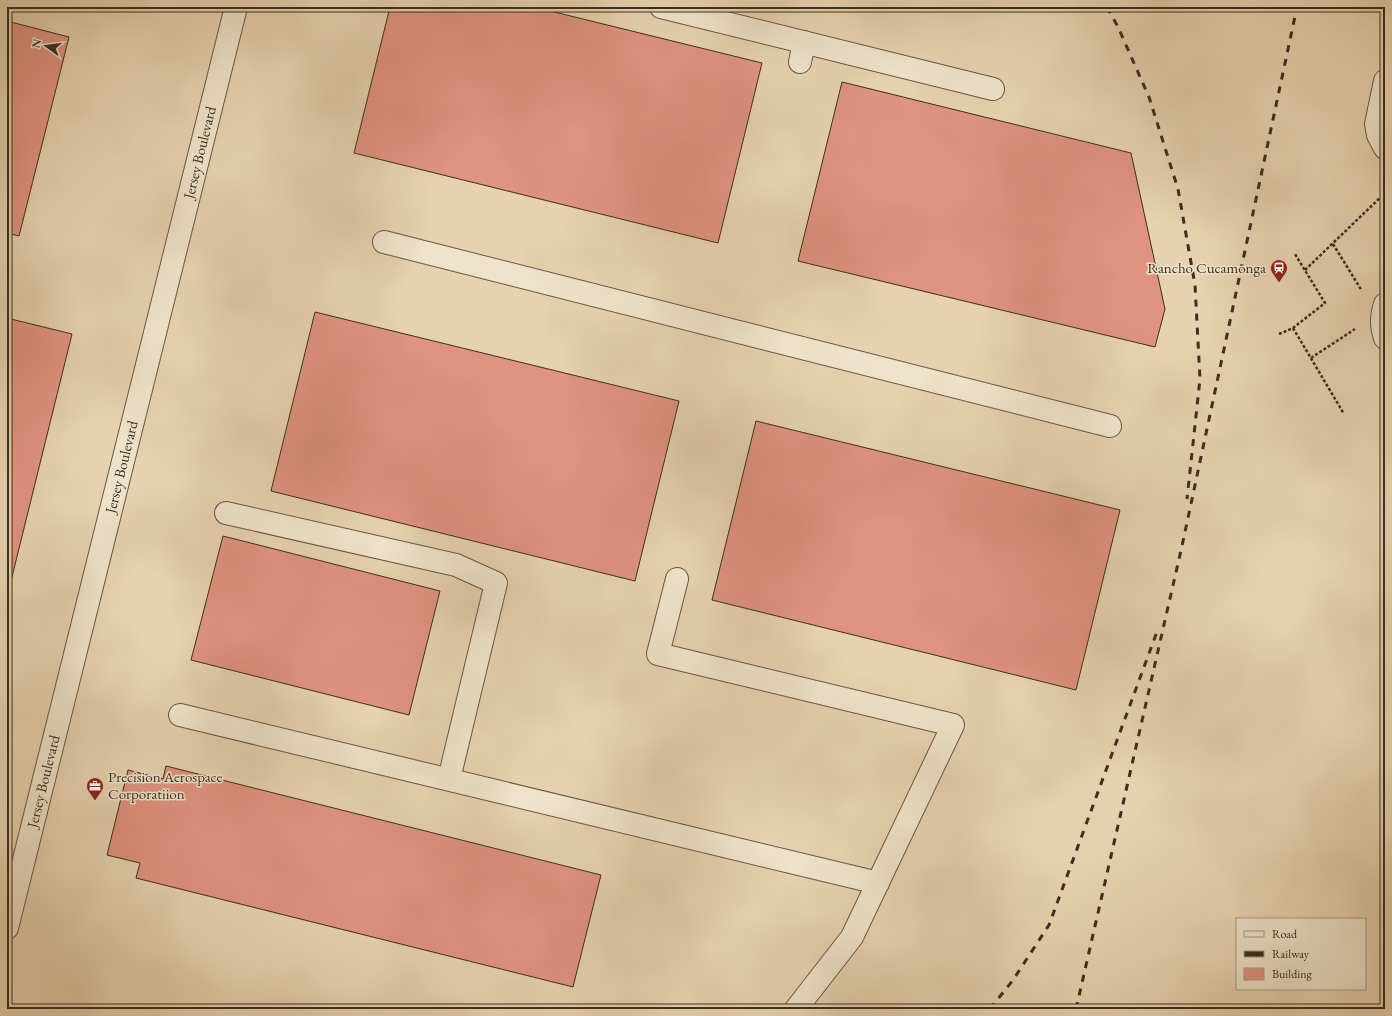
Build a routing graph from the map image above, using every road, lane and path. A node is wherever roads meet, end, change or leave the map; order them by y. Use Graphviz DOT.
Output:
graph roads {
  1 [pos="236,7"];
  2 [pos="661,7"];
  3 [pos="1385,81"];
  4 [pos="993,89"];
  5 [pos="1385,148"];
  6 [pos="1385,193"];
  7 [pos="384,242"];
  8 [pos="1333,244"];
  9 [pos="1295,254"];
  10 [pos="1305,270"];
  11 [pos="1362,291"];
  12 [pos="1385,304"];
  13 [pos="1292,328"];
  14 [pos="1355,329"];
  15 [pos="1278,334"];
  16 [pos="1385,338"];
  17 [pos="1311,358"];
  18 [pos="1344,414"];
  19 [pos="1110,426"];
  20 [pos="226,513"];
  21 [pos="677,579"];
  22 [pos="180,715"];
  23 [pos="449,780"];
  24 [pos="878,883"];
  25 [pos="7,928"];
  26 [pos="796,1009"];
  1 -- 25 [label="street, Jersey Boulevard"];
  2 -- 4 [label="street"];
  3 -- 5 [label="street"];
  6 -- 8 [label="path"];
  7 -- 19 [label="street"];
  8 -- 10 [label="path"];
  8 -- 11 [label="path"];
  9 -- 10 [label="path"];
  10 -- 13 [label="path"];
  12 -- 16 [label="street"];
  13 -- 15 [label="path"];
  13 -- 17 [label="path"];
  14 -- 17 [label="path"];
  17 -- 18 [label="path"];
  20 -- 23 [label="street"];
  21 -- 24 [label="street"];
  22 -- 23 [label="street"];
  23 -- 24 [label="street"];
  24 -- 26 [label="street"];
}
